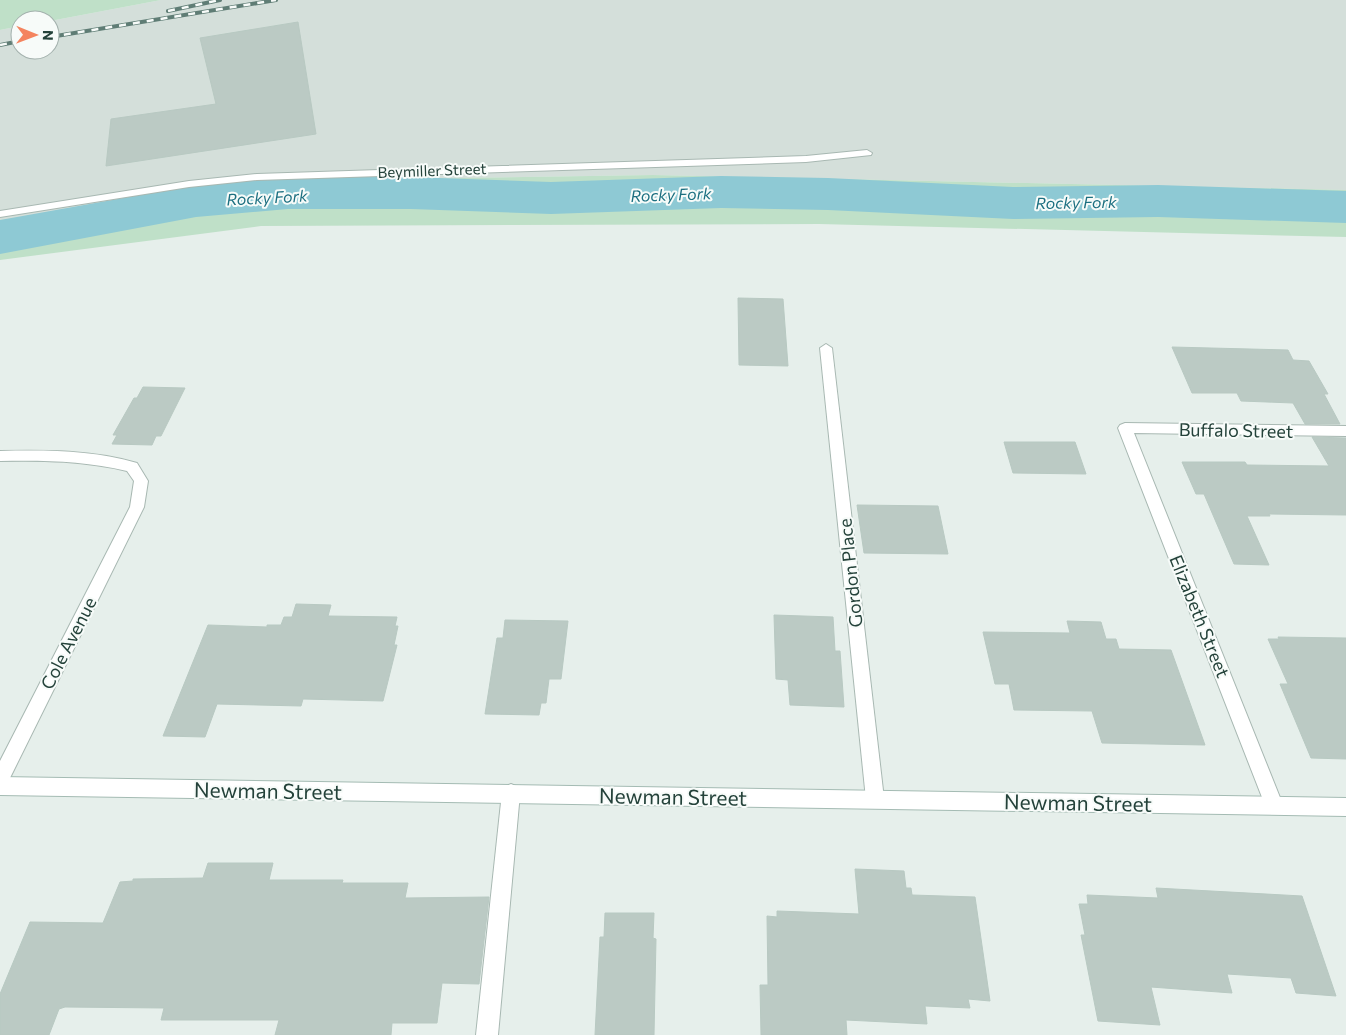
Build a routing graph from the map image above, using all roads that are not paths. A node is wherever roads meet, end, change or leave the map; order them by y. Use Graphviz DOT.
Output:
graph roads {
  1 [pos="867,153"];
  2 [pos="0,214"];
  3 [pos="826,348"];
  4 [pos="1125,428"];
  5 [pos="1346,432"];
  6 [pos="0,456"];
  7 [pos="0,780"];
  8 [pos="0,786"];
  9 [pos="511,793"];
  10 [pos="875,799"];
  11 [pos="1274,805"];
  12 [pos="1346,806"];
  13 [pos="487,1035"];
  1 -- 2 [label="street, Beymiller Street"];
  3 -- 10 [label="street, Gordon Place"];
  4 -- 5 [label="street, Buffalo Street"];
  4 -- 11 [label="street, Elizabeth Street"];
  6 -- 7 [label="street, Cole Avenue"];
  8 -- 9 [label="street, Newman Street"];
  9 -- 10 [label="street, Newman Street"];
  9 -- 13 [label="street"];
  10 -- 11 [label="street, Newman Street"];
  11 -- 12 [label="street, Newman Street"];
}
